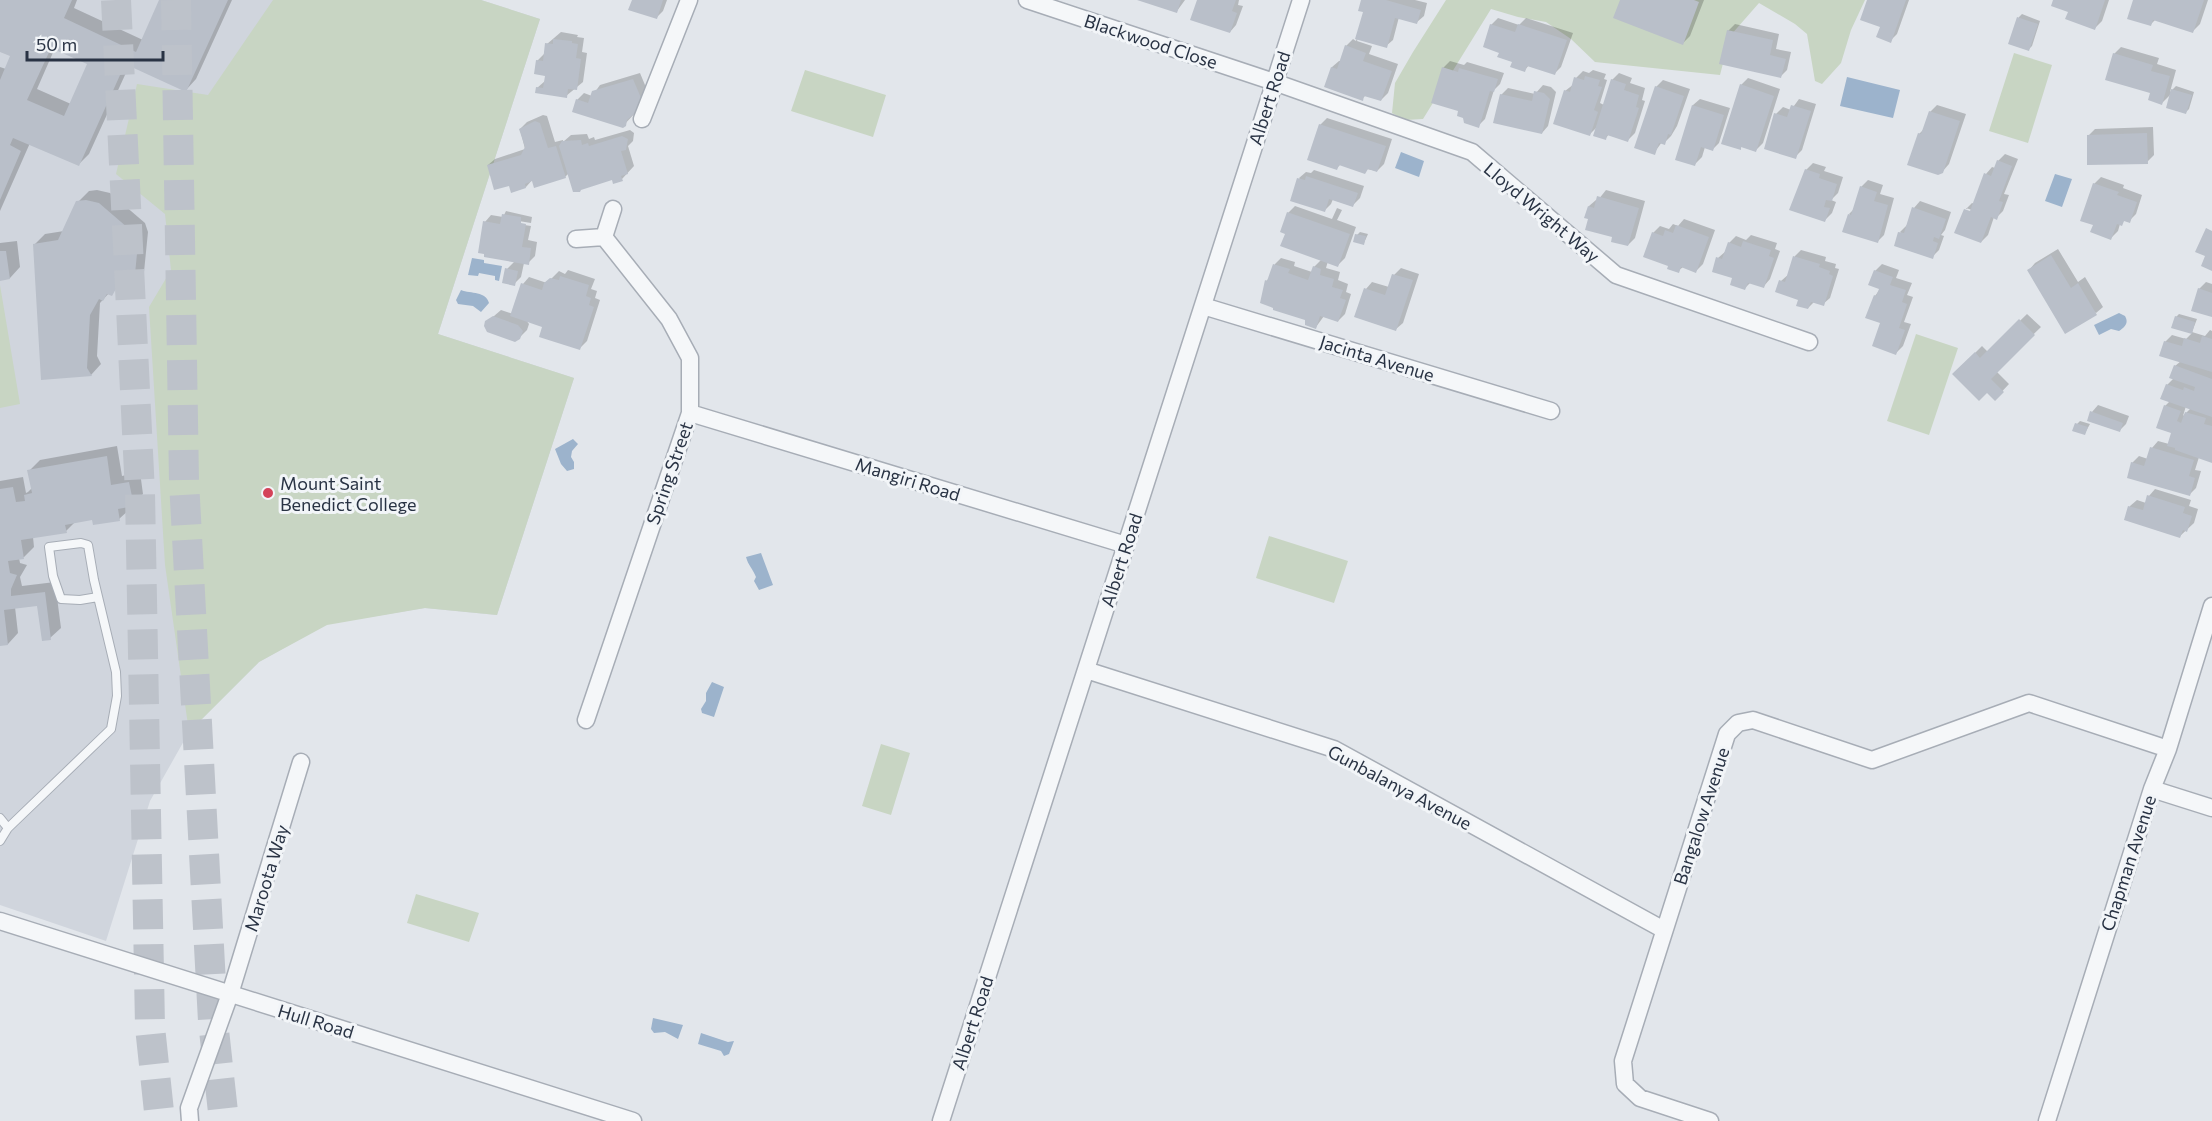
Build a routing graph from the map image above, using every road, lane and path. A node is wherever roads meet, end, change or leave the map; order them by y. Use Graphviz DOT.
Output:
graph roads {
  1 [pos="689,0"];
  2 [pos="1027,0"];
  3 [pos="1301,0"];
  4 [pos="1274,82"];
  5 [pos="642,119"];
  6 [pos="613,209"];
  7 [pos="604,237"];
  8 [pos="576,239"];
  9 [pos="1203,306"];
  10 [pos="1809,342"];
  11 [pos="1551,411"];
  12 [pos="690,412"];
  13 [pos="1126,545"];
  14 [pos="98,597"];
  15 [pos="2212,606"];
  16 [pos="1086,670"];
  17 [pos="586,720"];
  18 [pos="2168,749"];
  19 [pos="301,762"];
  20 [pos="2152,789"];
  21 [pos="2212,808"];
  22 [pos="0,818"];
  23 [pos="8,828"];
  24 [pos="0,841"];
  25 [pos="0,921"];
  26 [pos="1664,930"];
  27 [pos="230,994"];
  28 [pos="190,1121"];
  29 [pos="633,1121"];
  30 [pos="941,1121"];
  31 [pos="1710,1121"];
  32 [pos="2047,1121"];
  1 -- 5 [label="street"];
  2 -- 4 [label="street, Blackwood Close"];
  3 -- 4 [label="street, Albert Road"];
  4 -- 9 [label="street, Albert Road"];
  4 -- 10 [label="street, Lloyd Wright Way"];
  6 -- 7 [label="street"];
  7 -- 8 [label="street"];
  7 -- 12 [label="street, Spring Street"];
  9 -- 11 [label="street, Jacinta Avenue"];
  9 -- 13 [label="street, Albert Road"];
  12 -- 13 [label="street, Mangiri Road"];
  12 -- 17 [label="street, Spring Street"];
  13 -- 16 [label="street, Albert Road"];
  14 -- 14 [label="lane"];
  14 -- 23 [label="lane"];
  15 -- 18 [label="street, Chapman Avenue"];
  16 -- 26 [label="street, Gunbalanya Avenue"];
  16 -- 30 [label="street, Albert Road"];
  18 -- 20 [label="street, Chapman Avenue"];
  18 -- 26 [label="street, Bangalow Avenue"];
  19 -- 27 [label="street, Maroota Way"];
  20 -- 21 [label="street"];
  20 -- 32 [label="street, Chapman Avenue"];
  22 -- 23 [label="lane"];
  23 -- 24 [label="lane"];
  25 -- 27 [label="street, Hull Road"];
  26 -- 31 [label="street, Bangalow Avenue"];
  27 -- 28 [label="street, Maroota Way"];
  27 -- 29 [label="street, Hull Road"];
}
